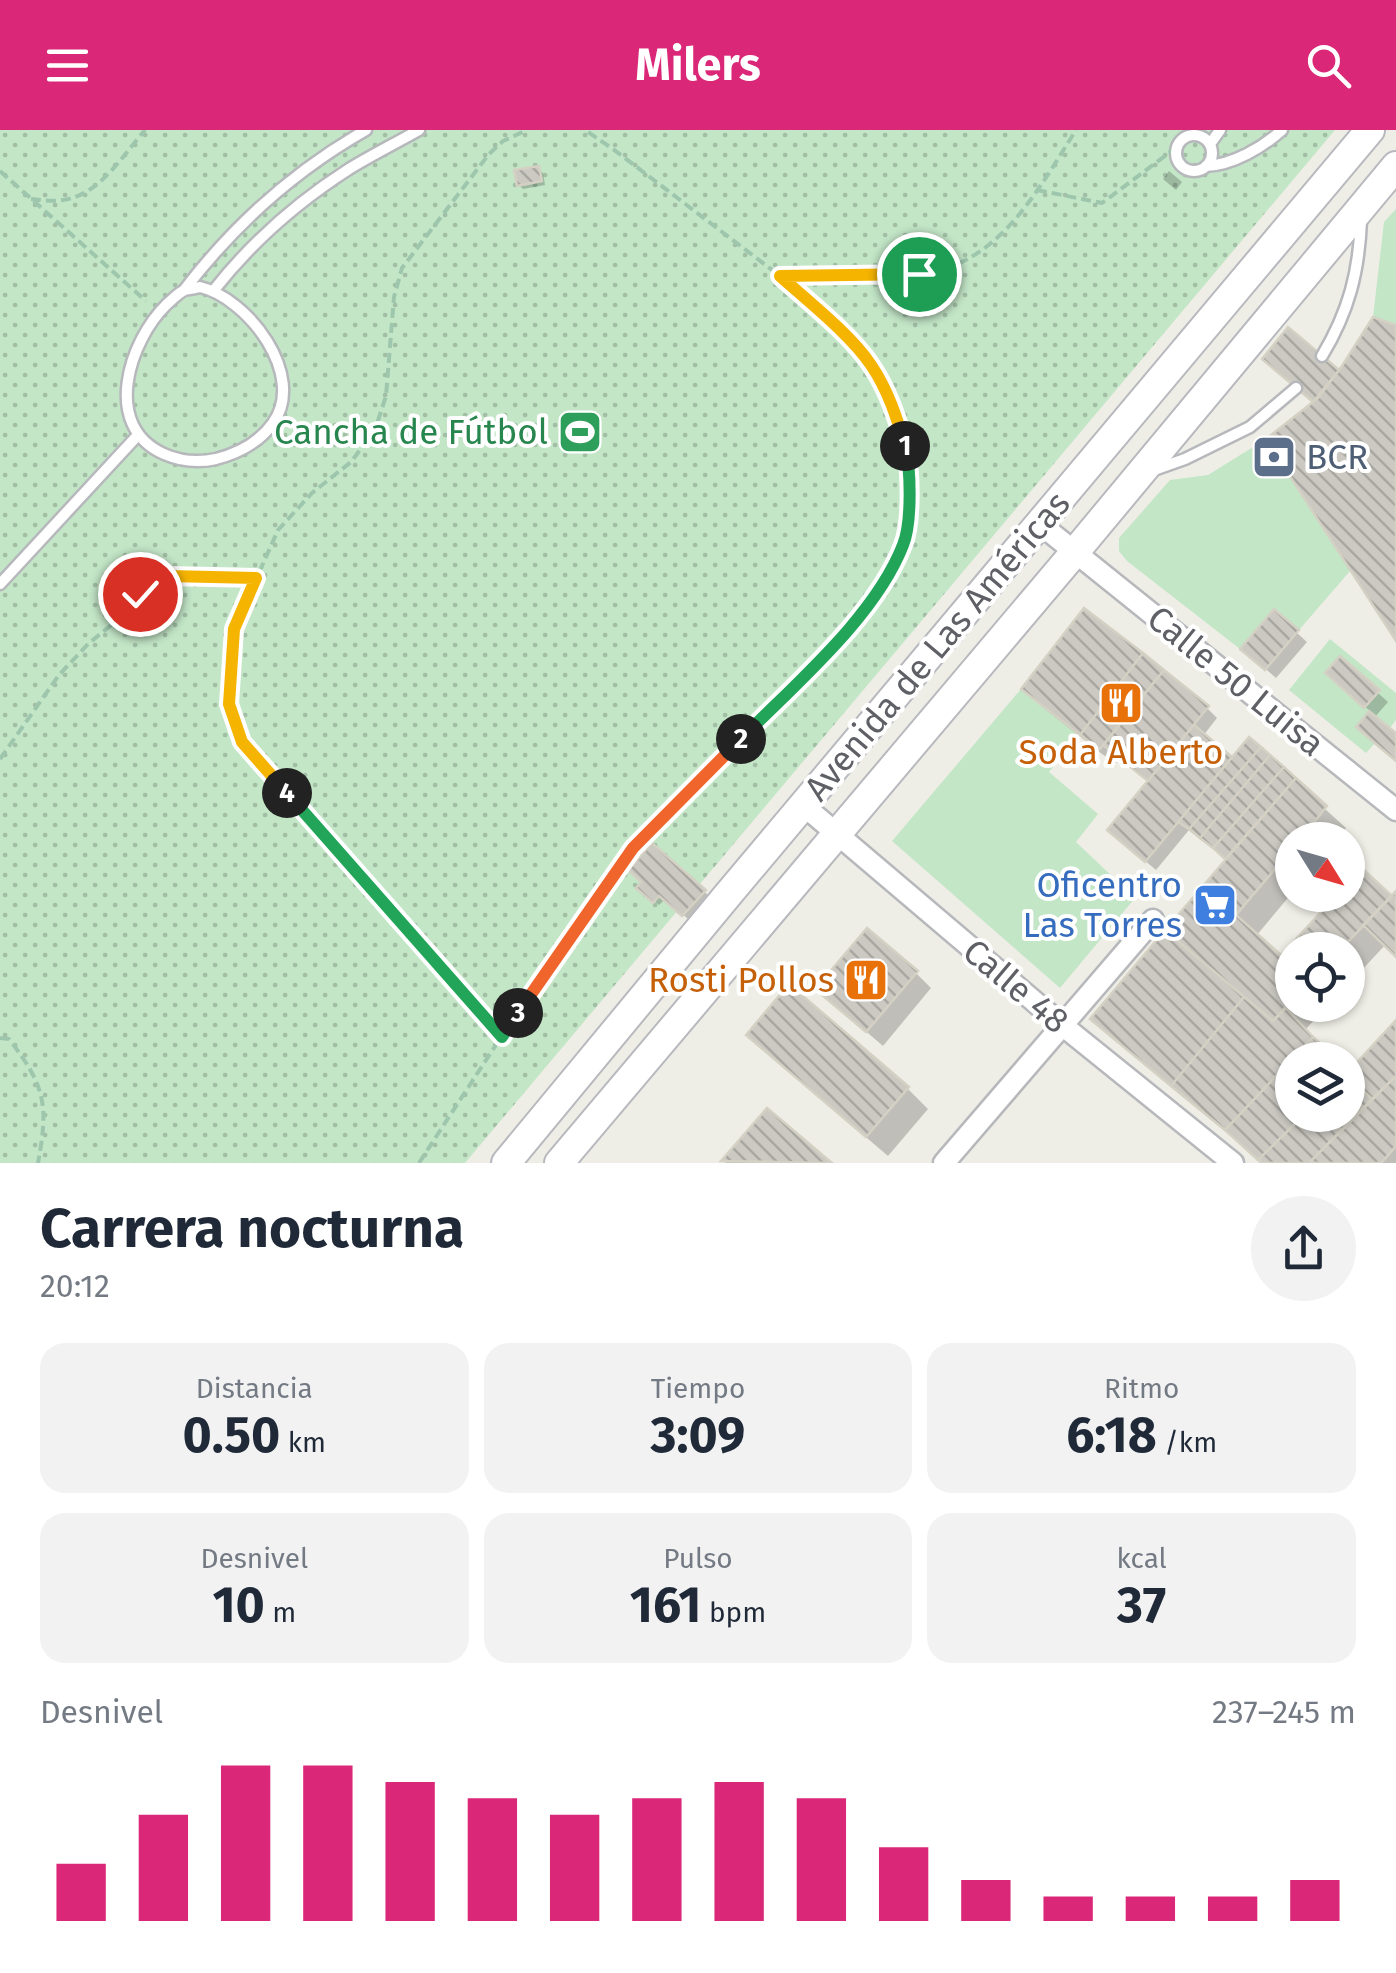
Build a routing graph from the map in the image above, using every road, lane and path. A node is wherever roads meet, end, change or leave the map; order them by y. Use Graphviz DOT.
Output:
graph roads {
  1 [pos="145,130"];
  2 [pos="366,130"];
  3 [pos="418,130"];
  4 [pos="527,130"];
  5 [pos="584,130"];
  6 [pos="1076,130"];
  7 [pos="1220,130"];
  8 [pos="1282,130"];
  9 [pos="1370,130"];
  10 [pos="1178,140"];
  11 [pos="1210,144"];
  12 [pos="338,146"];
  13 [pos="1206,166"];
  14 [pos="1396,166"];
  15 [pos="351,168"];
  16 [pos="0,172"];
  17 [pos="1037,190"];
  18 [pos="31,199"];
  19 [pos="1362,208"];
  20 [pos="780,276"];
  21 [pos="185,290"];
  22 [pos="214,290"];
  23 [pos="158,313"];
  24 [pos="1322,356"];
  25 [pos="1296,388"];
  26 [pos="138,435"];
  27 [pos="1139,475"];
  28 [pos="1040,524"];
  29 [pos="1075,552"];
  30 [pos="256,578"];
  31 [pos="0,584"];
  32 [pos="0,760"];
  33 [pos="803,805"];
  34 [pos="1396,810"];
  35 [pos="836,834"];
  36 [pos="1152,920"];
  37 [pos="1062,1025"];
  38 [pos="502,1037"];
  39 [pos="0,1038"];
  40 [pos="38,1163"];
  41 [pos="419,1163"];
  42 [pos="506,1163"];
  43 [pos="560,1163"];
  44 [pos="944,1163"];
  45 [pos="1233,1163"];
  1 -- 18 [label="path"];
  2 -- 12 [label="lane"];
  3 -- 15 [label="lane"];
  4 -- 30 [label="path"];
  5 -- 20 [label="path"];
  6 -- 17 [label="path"];
  7 -- 11 [label="lane"];
  8 -- 13 [label="lane"];
  9 -- 28 [label="main road, Avenida de Las Américas"];
  10 -- 11 [label="lane"];
  10 -- 13 [label="lane"];
  10 -- 17 [label="path"];
  11 -- 13 [label="lane"];
  12 -- 15 [label="lane"];
  12 -- 21 [label="lane"];
  14 -- 19 [label="main road, Avenida de Las Américas"];
  15 -- 22 [label="lane"];
  16 -- 18 [label="path"];
  17 -- 20 [label="path"];
  18 -- 23 [label="path"];
  19 -- 24 [label="lane"];
  19 -- 27 [label="main road, Avenida de Las Américas"];
  20 -- 38 [label="path"];
  21 -- 22 [label="lane"];
  21 -- 23 [label="lane"];
  22 -- 26 [label="lane"];
  23 -- 26 [label="lane"];
  25 -- 27 [label="lane"];
  26 -- 31 [label="lane"];
  27 -- 29 [label="main road, Avenida de Las Américas"];
  28 -- 29 [label="street, Calle 50 Luisa"];
  28 -- 33 [label="main road, Avenida de Las Américas"];
  29 -- 34 [label="street, Calle 50 Luisa"];
  29 -- 35 [label="main road, Avenida de Las Américas"];
  30 -- 32 [label="path"];
  30 -- 38 [label="path"];
  33 -- 35 [label="street, Calle 48"];
  33 -- 42 [label="main road, Avenida de Las Américas"];
  35 -- 37 [label="street, Calle 48"];
  35 -- 43 [label="main road, Avenida de Las Américas"];
  36 -- 37 [label="street"];
  37 -- 44 [label="street"];
  37 -- 45 [label="street, Calle 48"];
  38 -- 41 [label="path"];
  39 -- 40 [label="path"];
}
